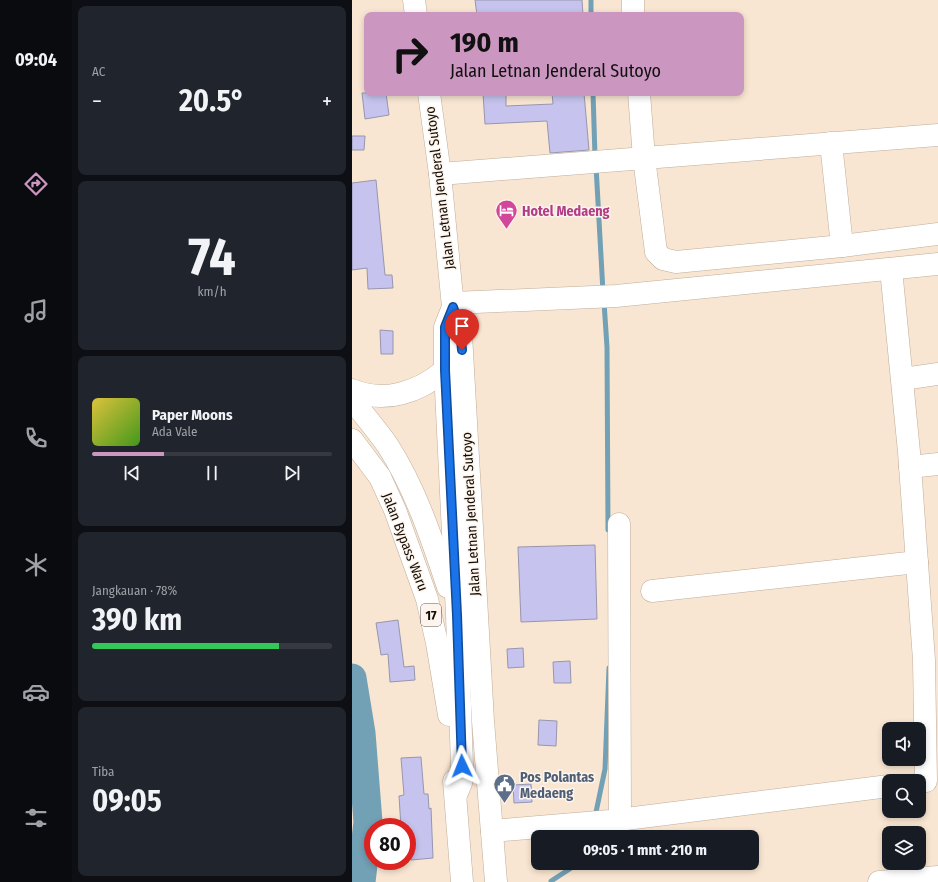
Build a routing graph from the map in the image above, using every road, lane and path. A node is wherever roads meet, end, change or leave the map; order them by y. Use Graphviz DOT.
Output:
graph roads {
  1 [pos="414,0"];
  2 [pos="632,0"];
  3 [pos="416,12"];
  4 [pos="633,12"];
  5 [pos="429,96"];
  6 [pos="639,96"];
  7 [pos="938,135"];
  8 [pos="831,143"];
  9 [pos="644,158"];
  10 [pos="440,174"];
  11 [pos="938,234"];
  12 [pos="842,246"];
  13 [pos="938,264"];
  14 [pos="891,269"];
  15 [pos="453,305"];
  16 [pos="445,370"];
  17 [pos="938,374"];
  18 [pos="903,379"];
  19 [pos="352,390"];
  20 [pos="352,400"];
  21 [pos="356,444"];
  22 [pos="938,464"];
  23 [pos="910,467"];
  24 [pos="425,522"];
  25 [pos="619,524"];
  26 [pos="403,533"];
  27 [pos="917,562"];
  28 [pos="652,591"];
  29 [pos="457,615"];
  30 [pos="931,659"];
  31 [pos="483,721"];
  32 [pos="928,781"];
  33 [pos="882,787"];
  34 [pos="456,795"];
  35 [pos="607,821"];
  36 [pos="492,831"];
  37 [pos="938,877"];
  38 [pos="462,882"];
  39 [pos="496,882"];
  40 [pos="879,882"];
  1 -- 3 [label="main road"];
  2 -- 4 [label="main road"];
  5 -- 10 [label="main road, Jalan Letnan Jenderal Sutoyo"];
  6 -- 9 [label="main road"];
  7 -- 8 [label="main road"];
  8 -- 9 [label="main road"];
  8 -- 12 [label="main road"];
  9 -- 10 [label="main road"];
  9 -- 12 [label="main road"];
  10 -- 15 [label="main road, Jalan Letnan Jenderal Sutoyo"];
  11 -- 12 [label="main road"];
  13 -- 14 [label="main road"];
  14 -- 15 [label="main road"];
  14 -- 18 [label="main road"];
  15 -- 16 [label="main road, Jalan Letnan Jenderal Sutoyo"];
  15 -- 31 [label="main road, Jalan Letnan Jenderal Sutoyo"];
  16 -- 19 [label="main road"];
  16 -- 29 [label="main road, Jalan Letnan Jenderal Sutoyo"];
  17 -- 18 [label="main road"];
  18 -- 23 [label="main road"];
  20 -- 24 [label="main road, Jalan Bypass Waru / 17"];
  21 -- 26 [label="main road, Jalan Bypass Waru / 17"];
  22 -- 23 [label="main road"];
  23 -- 27 [label="main road"];
  24 -- 26 [label="main road"];
  24 -- 29 [label="main road, Jalan Bypass Waru / 17"];
  25 -- 35 [label="main road"];
  26 -- 34 [label="main road, Jalan Bypass Waru / 17"];
  27 -- 28 [label="main road"];
  27 -- 30 [label="main road"];
  29 -- 31 [label="main road, Jalan Bypass Waru / 17"];
  29 -- 34 [label="main road, Jalan Letnan Jenderal Sutoyo"];
  30 -- 32 [label="main road"];
  31 -- 36 [label="main road, 17"];
  33 -- 35 [label="main road"];
  34 -- 38 [label="main road, 17"];
  35 -- 36 [label="main road"];
  36 -- 39 [label="main road, 17"];
  37 -- 40 [label="main road"];
}
